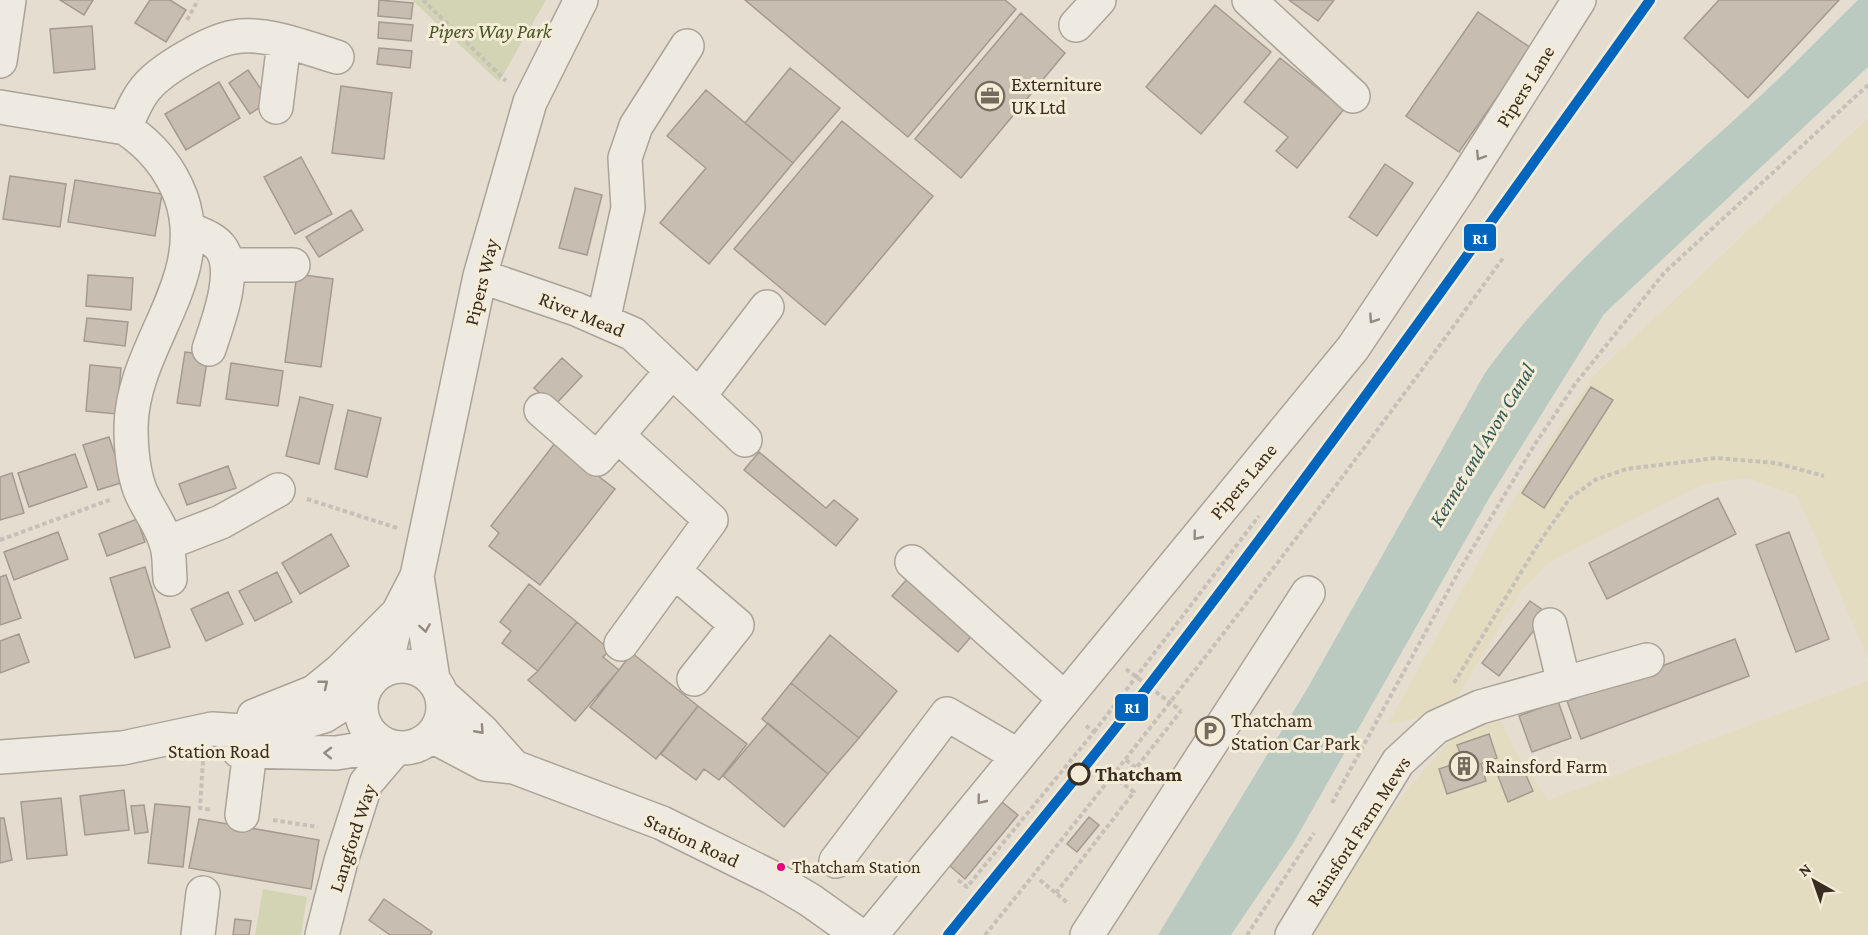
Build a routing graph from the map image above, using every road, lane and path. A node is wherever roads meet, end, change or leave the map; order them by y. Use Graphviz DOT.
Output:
graph roads {
  1 [pos="9,0"];
  2 [pos="423,0"];
  3 [pos="581,0"];
  4 [pos="1099,0"];
  5 [pos="1249,0"];
  6 [pos="1579,0"];
  7 [pos="1076,25"];
  8 [pos="284,42"];
  9 [pos="687,46"];
  10 [pos="337,57"];
  11 [pos="0,61"];
  12 [pos="505,80"];
  13 [pos="1868,85"];
  14 [pos="1353,96"];
  15 [pos="0,107"];
  16 [pos="276,107"];
  17 [pos="125,128"];
  18 [pos="189,229"];
  19 [pos="1503,258"];
  20 [pos="229,265"];
  21 [pos="293,265"];
  22 [pos="480,276"];
  23 [pos="173,295"];
  24 [pos="767,307"];
  25 [pos="221,311"];
  26 [pos="603,321"];
  27 [pos="209,349"];
  28 [pos="672,371"];
  29 [pos="699,396"];
  30 [pos="541,410"];
  31 [pos="745,440"];
  32 [pos="607,447"];
  33 [pos="1824,476"];
  34 [pos="140,488"];
  35 [pos="278,490"];
  36 [pos="1251,509"];
  37 [pos="398,528"];
  38 [pos="0,540"];
  39 [pos="167,543"];
  40 [pos="912,562"];
  41 [pos="674,571"];
  42 [pos="417,576"];
  43 [pos="170,579"];
  44 [pos="1308,593"];
  45 [pos="398,613"];
  46 [pos="1550,625"];
  47 [pos="621,644"];
  48 [pos="1647,660"];
  49 [pos="1126,669"];
  50 [pos="694,679"];
  51 [pos="375,680"];
  52 [pos="1564,684"];
  53 [pos="438,687"];
  54 [pos="1450,689"];
  55 [pos="1064,698"];
  56 [pos="1084,723"];
  57 [pos="212,729"];
  58 [pos="1094,732"];
  59 [pos="405,744"];
  60 [pos="123,748"];
  61 [pos="250,751"];
  62 [pos="1017,755"];
  63 [pos="0,757"];
  64 [pos="1126,760"];
  65 [pos="514,767"];
  66 [pos="1113,777"];
  67 [pos="397,785"];
  68 [pos="1328,813"];
  69 [pos="242,815"];
  70 [pos="1315,831"];
  71 [pos="836,861"];
  72 [pos="954,876"];
  73 [pos="1040,880"];
  74 [pos="203,893"];
  75 [pos="198,935"];
  76 [pos="322,935"];
  77 [pos="859,935"];
  78 [pos="871,935"];
  79 [pos="985,935"];
  80 [pos="1087,935"];
  81 [pos="1247,935"];
  82 [pos="1292,935"];
  1 -- 11 [label="street"];
  2 -- 12 [label="path"];
  3 -- 22 [label="street, Pipers Way"];
  4 -- 7 [label="street"];
  5 -- 14 [label="street"];
  6 -- 55 [label="street, Pipers Lane, one-way"];
  8 -- 10 [label="street"];
  8 -- 16 [label="street"];
  8 -- 17 [label="street"];
  9 -- 26 [label="street"];
  13 -- 68 [label="path"];
  15 -- 17 [label="street"];
  17 -- 18 [label="street"];
  18 -- 20 [label="street"];
  18 -- 23 [label="street"];
  19 -- 64 [label="path"];
  20 -- 21 [label="street"];
  20 -- 25 [label="street"];
  22 -- 26 [label="street, River Mead"];
  22 -- 42 [label="street, Pipers Way"];
  23 -- 25 [label="street"];
  23 -- 34 [label="street"];
  24 -- 29 [label="street"];
  25 -- 27 [label="street"];
  26 -- 28 [label="street, River Mead"];
  28 -- 29 [label="street, River Mead"];
  28 -- 32 [label="street"];
  29 -- 31 [label="street, River Mead"];
  30 -- 32 [label="street"];
  32 -- 41 [label="street"];
  33 -- 54 [label="path"];
  34 -- 38 [label="path"];
  34 -- 39 [label="street"];
  35 -- 37 [label="path"];
  35 -- 39 [label="street"];
  36 -- 58 [label="path"];
  39 -- 43 [label="street"];
  40 -- 55 [label="street"];
  41 -- 47 [label="street"];
  41 -- 50 [label="street"];
  42 -- 45 [label="street, Pipers Way"];
  42 -- 53 [label="street, Pipers Way, one-way"];
  44 -- 80 [label="street"];
  45 -- 51 [label="street, Pipers Way"];
  57 -- 45 [label="street, one-way"];
  46 -- 52 [label="street"];
  48 -- 52 [label="street, Rainsford Farm Mews"];
  49 -- 64 [label="path, bridge"];
  51 -- 53 [label="street, Station Road"];
  51 -- 57 [label="street, Station Road"];
  51 -- 59 [label="street, Station Road"];
  52 -- 82 [label="street, Rainsford Farm Mews"];
  53 -- 59 [label="street"];
  53 -- 65 [label="street, Station Road, one-way"];
  55 -- 62 [label="street, Pipers Lane"];
  56 -- 58 [label="path"];
  57 -- 60 [label="street, Station Road"];
  58 -- 72 [label="path"];
  59 -- 61 [label="street, Station Road, one-way"];
  59 -- 65 [label="street, Station Road"];
  59 -- 67 [label="street"];
  59 -- 76 [label="street, Langford Way"];
  60 -- 61 [label="street, Station Road"];
  60 -- 63 [label="street, Station Road"];
  61 -- 69 [label="street"];
  62 -- 71 [label="street"];
  62 -- 78 [label="street, Pipers Lane, one-way"];
  64 -- 66 [label="path"];
  65 -- 77 [label="street, Station Road"];
  66 -- 73 [label="path"];
  66 -- 79 [label="path"];
  70 -- 81 [label="path"];
  74 -- 75 [label="street"];
}
